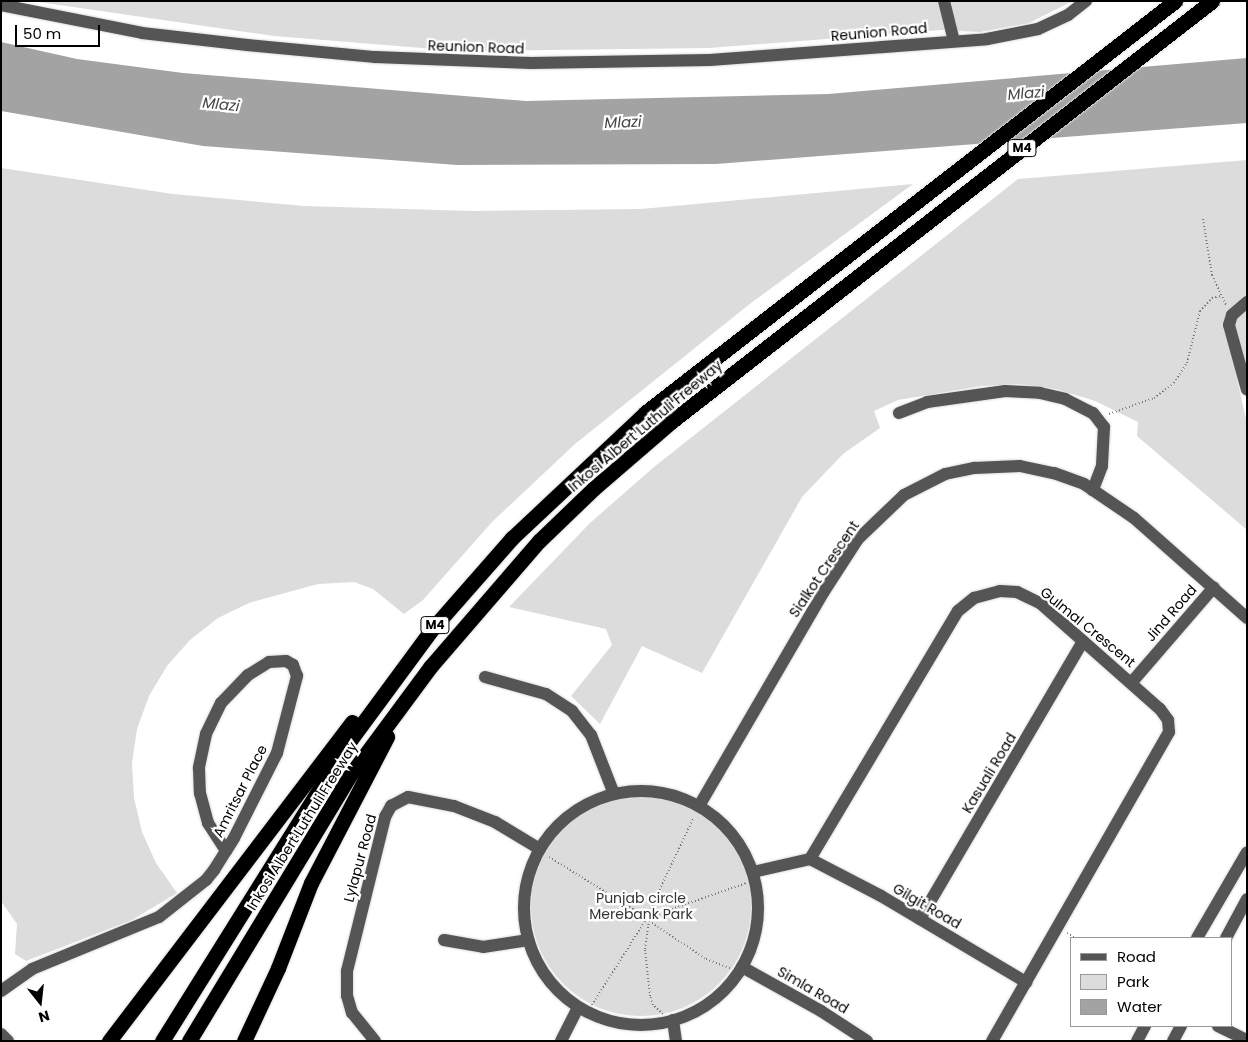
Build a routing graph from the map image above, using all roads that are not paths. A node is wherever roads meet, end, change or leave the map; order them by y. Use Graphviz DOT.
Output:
graph roads {
  1 [pos="944,1"];
  2 [pos="1086,1"];
  3 [pos="1176,1"];
  4 [pos="1212,1"];
  5 [pos="1,5"];
  6 [pos="954,41"];
  7 [pos="1247,302"];
  8 [pos="1247,390"];
  9 [pos="899,413"];
  10 [pos="1093,490"];
  11 [pos="1214,587"];
  12 [pos="1247,618"];
  13 [pos="432,629"];
  14 [pos="1084,641"];
  15 [pos="485,677"];
  16 [pos="1132,682"];
  17 [pos="403,702"];
  18 [pos="614,794"];
  19 [pos="699,806"];
  20 [pos="540,849"];
  21 [pos="226,851"];
  22 [pos="1247,852"];
  23 [pos="810,859"];
  24 [pos="753,872"];
  25 [pos="1247,899"];
  26 [pos="920,919"];
  27 [pos="1198,937"];
  28 [pos="1227,937"];
  29 [pos="444,940"];
  30 [pos="528,940"];
  31 [pos="737,967"];
  32 [pos="1026,982"];
  33 [pos="1,991"];
  34 [pos="583,1010"];
  35 [pos="673,1020"];
  36 [pos="1144,1027"];
  37 [pos="1180,1027"];
  38 [pos="1220,1027"];
  39 [pos="1,1034"];
  40 [pos="1247,1040"];
  41 [pos="8,1041"];
  42 [pos="109,1041"];
  43 [pos="162,1041"];
  44 [pos="190,1041"];
  45 [pos="244,1041"];
  46 [pos="375,1041"];
  47 [pos="561,1041"];
  48 [pos="676,1041"];
  49 [pos="867,1041"];
  50 [pos="992,1041"];
  51 [pos="1137,1041"];
  52 [pos="1173,1041"];
  1 -- 6 [label="street"];
  2 -- 6 [label="street, Reunion Road"];
  3 -- 13 [label="highway, Inkosi Albert Luthuli Freeway / M4"];
  4 -- 17 [label="highway, Inkosi Albert Luthuli Freeway / M4"];
  5 -- 6 [label="street, Reunion Road"];
  7 -- 8 [label="street"];
  9 -- 10 [label="street"];
  10 -- 11 [label="street, Sialkot Crescent"];
  10 -- 19 [label="street, Sialkot Crescent"];
  11 -- 12 [label="street, Sialkot Crescent"];
  11 -- 16 [label="street, Jind Road"];
  13 -- 42 [label="highway"];
  13 -- 43 [label="highway, Inkosi Albert Luthuli Freeway / M4"];
  14 -- 16 [label="street, Gulmal Crescent"];
  14 -- 23 [label="street, Gulmal Crescent"];
  14 -- 26 [label="street, Kasuali Road"];
  15 -- 18 [label="street"];
  16 -- 32 [label="street, Gulmal Crescent"];
  17 -- 44 [label="highway, Inkosi Albert Luthuli Freeway / M4"];
  17 -- 45 [label="highway"];
  18 -- 19 [label="street"];
  18 -- 20 [label="street"];
  19 -- 24 [label="street"];
  20 -- 30 [label="street"];
  20 -- 46 [label="street, Lylapur Road"];
  21 -- 21 [label="street, Amritsar Place"];
  21 -- 33 [label="street, Amritsar Place"];
  22 -- 27 [label="street"];
  23 -- 24 [label="street"];
  23 -- 26 [label="street, Gilgit Road"];
  24 -- 31 [label="street"];
  25 -- 28 [label="street"];
  26 -- 32 [label="street, Gilgit Road"];
  29 -- 30 [label="street"];
  30 -- 34 [label="street"];
  31 -- 35 [label="street"];
  31 -- 49 [label="street, Simla Road"];
  32 -- 50 [label="street, Gulmal Crescent"];
  34 -- 35 [label="street"];
  34 -- 47 [label="street"];
  35 -- 48 [label="street"];
  36 -- 51 [label="street"];
  37 -- 52 [label="street"];
  38 -- 40 [label="street"];
  39 -- 41 [label="street"];
}
